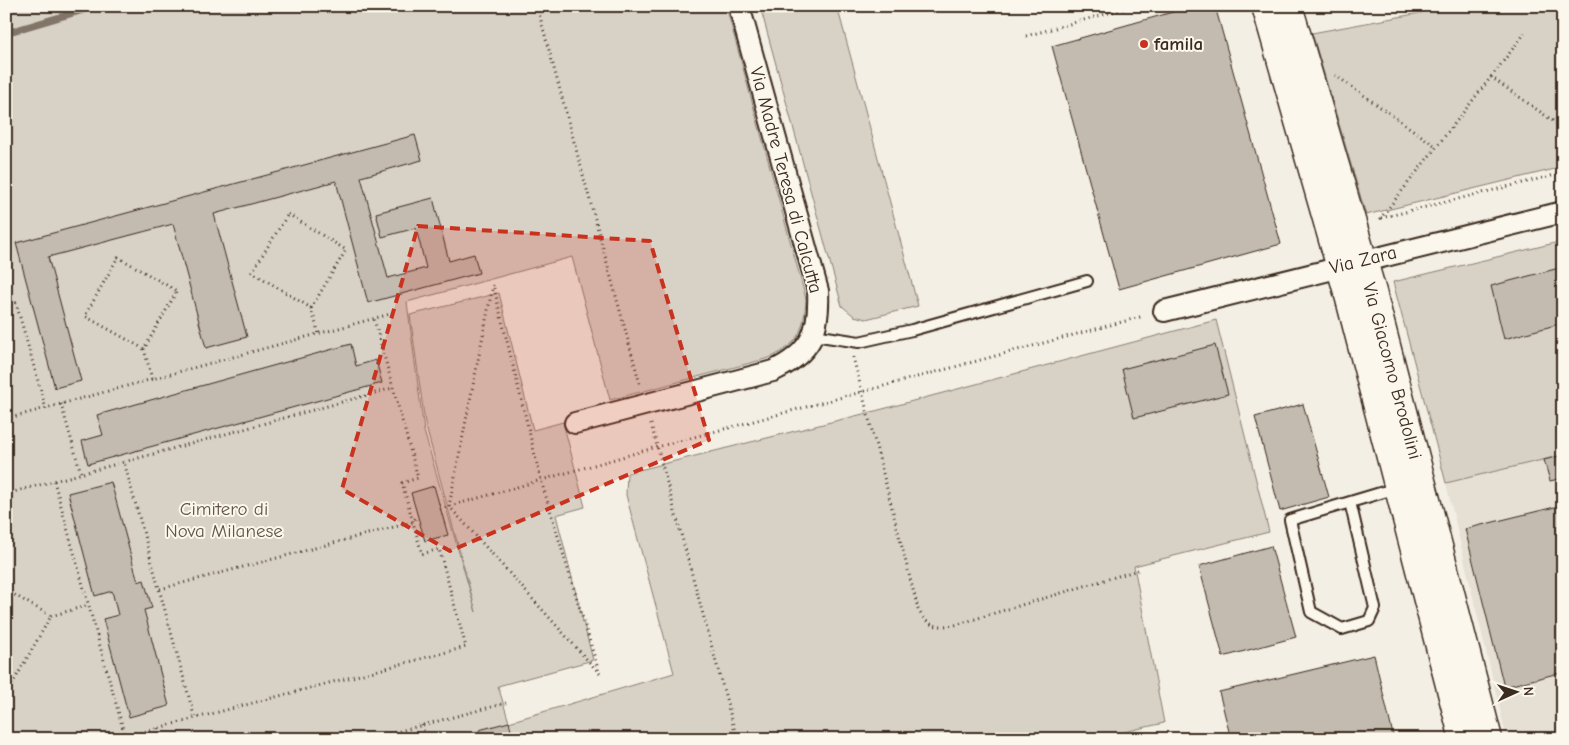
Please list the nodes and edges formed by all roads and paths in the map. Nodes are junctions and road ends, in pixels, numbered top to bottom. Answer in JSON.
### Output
{"nodes":[{"id":1,"x":537,"y":6,"type":"edge"},
{"id":2,"x":739,"y":6,"type":"edge"},
{"id":3,"x":1134,"y":6,"type":"edge"},
{"id":4,"x":1266,"y":6,"type":"edge"},
{"id":5,"x":1288,"y":6,"type":"edge"},
{"id":6,"x":1525,"y":33,"type":"dead end"},
{"id":7,"x":1026,"y":36,"type":"dead end"},
{"id":8,"x":1329,"y":71,"type":"dead end"},
{"id":9,"x":1491,"y":77,"type":"junction"},
{"id":10,"x":1563,"y":128,"type":"edge"},
{"id":11,"x":1437,"y":147,"type":"junction"},
{"id":12,"x":1563,"y":173,"type":"edge"},
{"id":13,"x":1563,"y":212,"type":"edge"},
{"id":14,"x":1380,"y":219,"type":"junction"},
{"id":15,"x":1372,"y":222,"type":"dead end"},
{"id":16,"x":1352,"y":264,"type":"junction"},
{"id":17,"x":1087,"y":281,"type":"dead end"},
{"id":18,"x":6,"y":306,"type":"edge"},
{"id":19,"x":311,"y":308,"type":"junction"},
{"id":20,"x":1164,"y":310,"type":"joint"},
{"id":21,"x":394,"y":313,"type":"dead end"},
{"id":22,"x":374,"y":319,"type":"junction"},
{"id":23,"x":319,"y":334,"type":"junction"},
{"id":24,"x":814,"y":335,"type":"junction"},
{"id":25,"x":849,"y":342,"type":"junction"},
{"id":26,"x":144,"y":350,"type":"junction"},
{"id":27,"x":152,"y":380,"type":"junction"},
{"id":28,"x":393,"y":388,"type":"junction"},
{"id":29,"x":862,"y":394,"type":"junction"},
{"id":30,"x":61,"y":404,"type":"junction"},
{"id":31,"x":646,"y":405,"type":"junction"},
{"id":32,"x":46,"y":408,"type":"junction"},
{"id":33,"x":6,"y":420,"type":"edge"},
{"id":34,"x":575,"y":423,"type":"dead end"},
{"id":35,"x":657,"y":447,"type":"junction"},
{"id":36,"x":124,"y":462,"type":"junction"},
{"id":37,"x":81,"y":474,"type":"junction"},
{"id":38,"x":541,"y":480,"type":"junction"},
{"id":39,"x":54,"y":481,"type":"junction"},
{"id":40,"x":1400,"y":487,"type":"junction"},
{"id":41,"x":6,"y":494,"type":"edge"},
{"id":42,"x":1350,"y":502,"type":"junction"},
{"id":43,"x":450,"y":506,"type":"junction"},
{"id":44,"x":440,"y":509,"type":"dead end"},
{"id":45,"x":417,"y":516,"type":"dead end"},
{"id":46,"x":413,"y":522,"type":"junction"},
{"id":47,"x":1138,"y":570,"type":"dead end"},
{"id":48,"x":160,"y":589,"type":"junction"},
{"id":49,"x":6,"y":590,"type":"edge"},
{"id":50,"x":89,"y":605,"type":"junction"},
{"id":51,"x":51,"y":616,"type":"junction"},
{"id":52,"x":6,"y":629,"type":"edge"},
{"id":53,"x":6,"y":634,"type":"edge"},
{"id":54,"x":6,"y":694,"type":"edge"},
{"id":55,"x":506,"y":703,"type":"dead end"},
{"id":56,"x":195,"y":719,"type":"junction"},
{"id":57,"x":422,"y":725,"type":"junction"},
{"id":58,"x":158,"y":728,"type":"junction"},
{"id":59,"x":125,"y":736,"type":"junction"},
{"id":60,"x":116,"y":739,"type":"edge"},
{"id":61,"x":162,"y":739,"type":"edge"},
{"id":62,"x":370,"y":739,"type":"edge"},
{"id":63,"x":426,"y":739,"type":"edge"},
{"id":64,"x":737,"y":739,"type":"edge"},
{"id":65,"x":1464,"y":739,"type":"edge"},
{"id":66,"x":1488,"y":739,"type":"edge"}],
"edges":[{"from":1,"to":31,"type":"path"},
{"from":2,"to":24,"type":"street","name":"Via Madre Teresa di Calcutta"},
{"from":3,"to":7,"type":"path"},
{"from":4,"to":16,"type":"main road","name":"Via Giacomo Brodolini"},
{"from":5,"to":16,"type":"main road","name":"Via Giacomo Brodolini"},
{"from":6,"to":9,"type":"path"},
{"from":8,"to":11,"type":"path"},
{"from":9,"to":10,"type":"path"},
{"from":9,"to":11,"type":"path"},
{"from":11,"to":14,"type":"path"},
{"from":12,"to":14,"type":"path"},
{"from":13,"to":16,"type":"street","name":"Via Zara"},
{"from":14,"to":15,"type":"path"},
{"from":16,"to":20,"type":"street","name":"Via Zara"},
{"from":16,"to":40,"type":"main road","name":"Via Giacomo Brodolini"},
{"from":16,"to":66,"type":"main road","name":"Via Giacomo Brodolini"},
{"from":17,"to":25,"type":"lane"},
{"from":18,"to":32,"type":"path"},
{"from":19,"to":19,"type":"path"},
{"from":19,"to":23,"type":"path"},
{"from":20,"to":29,"type":"path"},
{"from":21,"to":22,"type":"path"},
{"from":22,"to":23,"type":"path"},
{"from":22,"to":28,"type":"path"},
{"from":23,"to":27,"type":"path"},
{"from":24,"to":25,"type":"lane"},
{"from":24,"to":31,"type":"street","name":"Via Madre Teresa di Calcutta"},
{"from":25,"to":29,"type":"path"},
{"from":26,"to":26,"type":"path"},
{"from":26,"to":27,"type":"path"},
{"from":27,"to":30,"type":"path"},
{"from":28,"to":36,"type":"path"},
{"from":28,"to":46,"type":"path"},
{"from":29,"to":35,"type":"path"},
{"from":29,"to":47,"type":"path"},
{"from":30,"to":32,"type":"path"},
{"from":30,"to":37,"type":"path"},
{"from":31,"to":34,"type":"street","name":"Via Madre Teresa di Calcutta"},
{"from":31,"to":35,"type":"path"},
{"from":32,"to":33,"type":"path"},
{"from":35,"to":38,"type":"path"},
{"from":35,"to":64,"type":"path"},
{"from":36,"to":37,"type":"path"},
{"from":36,"to":48,"type":"path"},
{"from":37,"to":39,"type":"path"},
{"from":38,"to":43,"type":"path"},
{"from":38,"to":43,"type":"path"},
{"from":38,"to":43,"type":"path"},
{"from":39,"to":41,"type":"path"},
{"from":39,"to":50,"type":"path"},
{"from":40,"to":42,"type":"lane"},
{"from":40,"to":65,"type":"main road","name":"Via Giacomo Brodolini"},
{"from":42,"to":42,"type":"lane"},
{"from":43,"to":44,"type":"path"},
{"from":45,"to":46,"type":"path"},
{"from":46,"to":48,"type":"path"},
{"from":46,"to":56,"type":"path"},
{"from":48,"to":56,"type":"path"},
{"from":49,"to":51,"type":"path"},
{"from":50,"to":51,"type":"path"},
{"from":50,"to":59,"type":"path"},
{"from":51,"to":54,"type":"path"},
{"from":52,"to":53,"type":"path"},
{"from":55,"to":57,"type":"path"},
{"from":56,"to":58,"type":"path"},
{"from":57,"to":62,"type":"path"},
{"from":57,"to":63,"type":"path"},
{"from":58,"to":59,"type":"path"},
{"from":58,"to":61,"type":"path"},
{"from":59,"to":60,"type":"path"}]}
